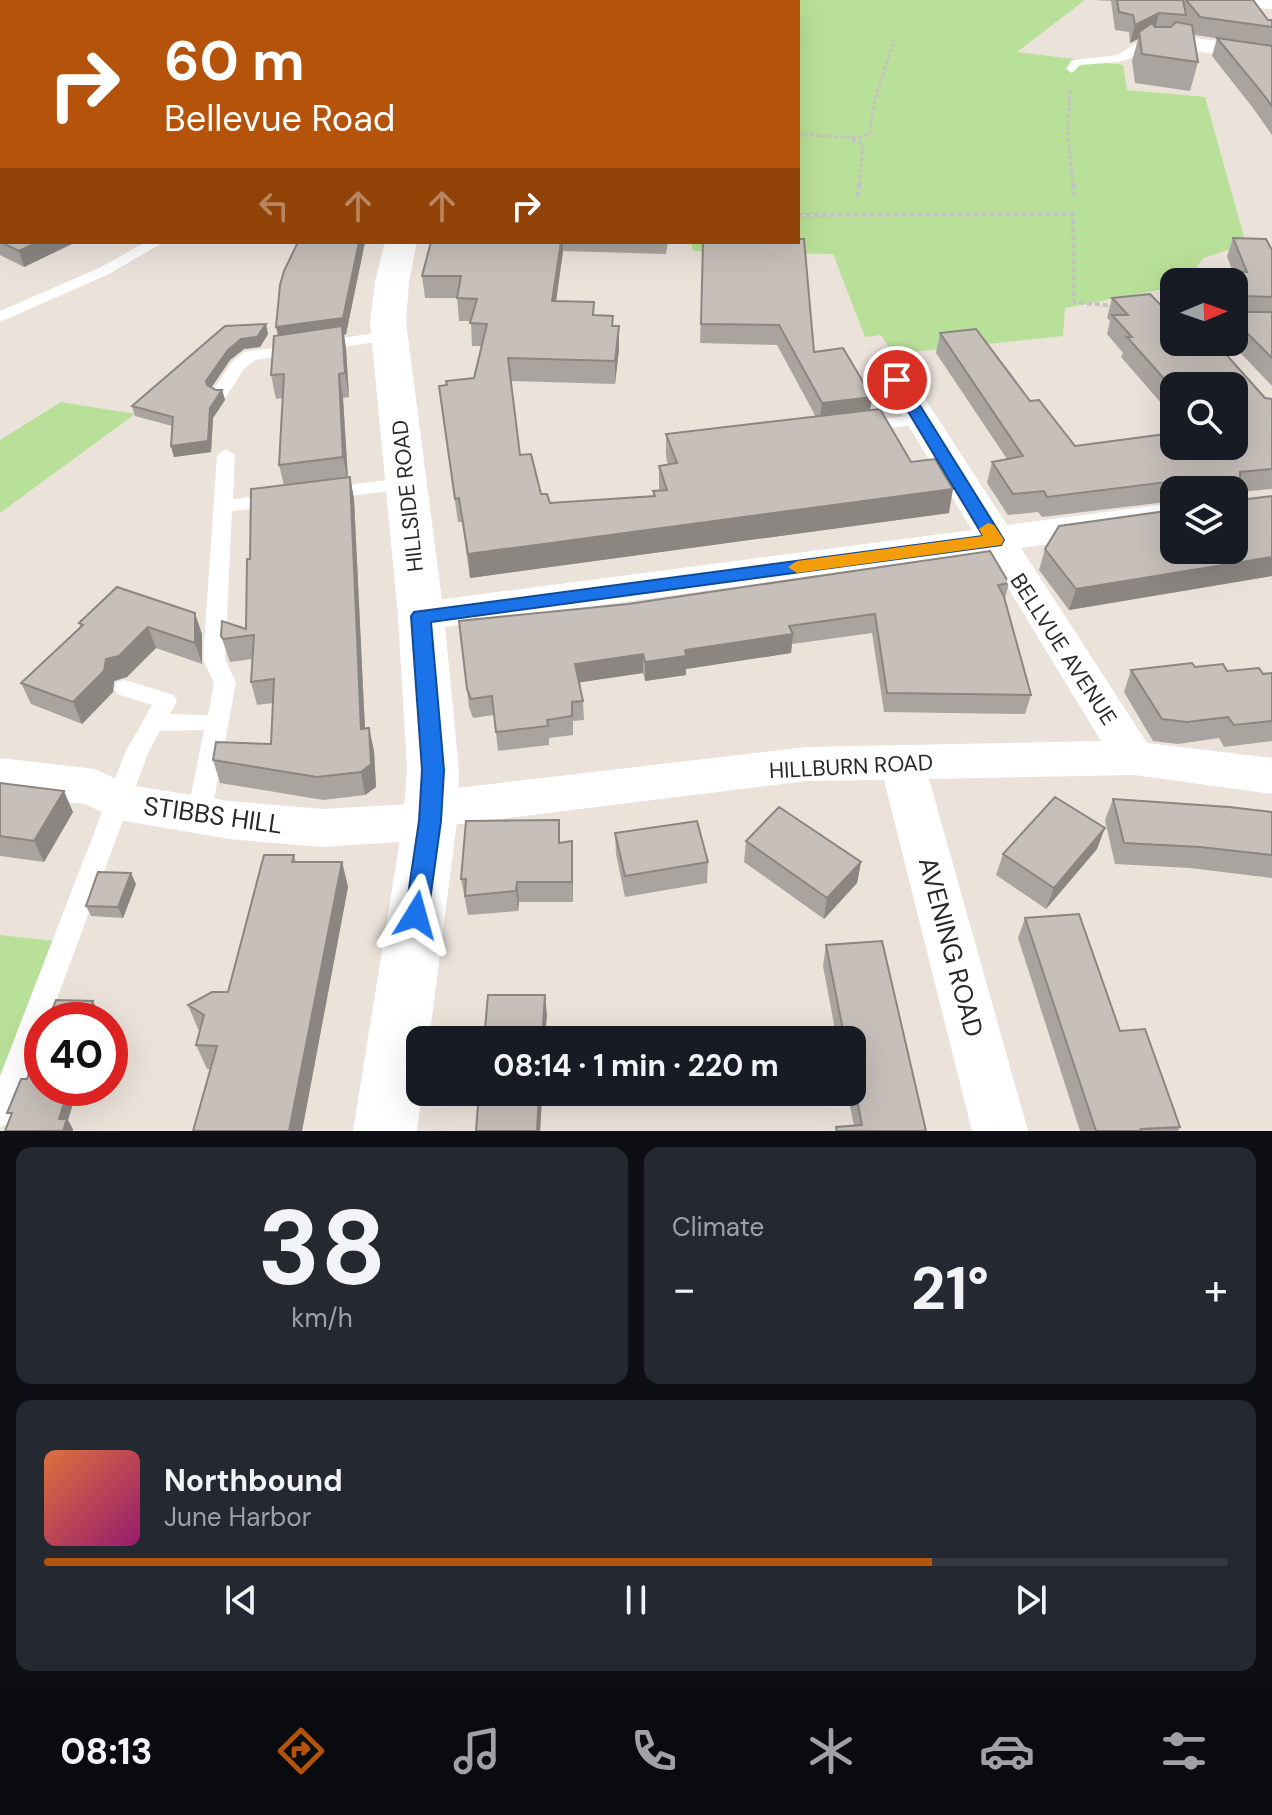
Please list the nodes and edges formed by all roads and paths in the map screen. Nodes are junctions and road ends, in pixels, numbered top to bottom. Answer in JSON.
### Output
{"nodes":[{"id":1,"x":1258,"y":2,"type":"edge"},
{"id":2,"x":1272,"y":30,"type":"edge"},
{"id":3,"x":894,"y":40,"type":"dead end"},
{"id":4,"x":1156,"y":45,"type":"joint"},
{"id":5,"x":1272,"y":55,"type":"edge"},
{"id":6,"x":1072,"y":69,"type":"joint"},
{"id":7,"x":800,"y":134,"type":"edge"},
{"id":8,"x":843,"y":137,"type":"junction"},
{"id":9,"x":1074,"y":195,"type":"dead end"},
{"id":10,"x":858,"y":197,"type":"dead end"},
{"id":11,"x":800,"y":215,"type":"edge"},
{"id":12,"x":153,"y":244,"type":"edge"},
{"id":13,"x":401,"y":244,"type":"edge"},
{"id":14,"x":1117,"y":306,"type":"edge"},
{"id":15,"x":0,"y":317,"type":"edge"},
{"id":16,"x":390,"y":336,"type":"junction"},
{"id":17,"x":885,"y":361,"type":"dead end"},
{"id":18,"x":220,"y":393,"type":"edge"},
{"id":19,"x":920,"y":419,"type":"junction"},
{"id":20,"x":837,"y":430,"type":"edge"},
{"id":21,"x":226,"y":455,"type":"dead end"},
{"id":22,"x":406,"y":484,"type":"junction"},
{"id":23,"x":223,"y":506,"type":"junction"},
{"id":24,"x":1160,"y":517,"type":"edge"},
{"id":25,"x":995,"y":540,"type":"junction"},
{"id":26,"x":421,"y":616,"type":"junction"},
{"id":27,"x":125,"y":688,"type":"dead end"},
{"id":28,"x":204,"y":722,"type":"dead end"},
{"id":29,"x":153,"y":723,"type":"junction"},
{"id":30,"x":1134,"y":758,"type":"junction"},
{"id":31,"x":902,"y":763,"type":"junction"},
{"id":32,"x":0,"y":776,"type":"edge"},
{"id":33,"x":1272,"y":776,"type":"edge"},
{"id":34,"x":119,"y":802,"type":"junction"},
{"id":35,"x":199,"y":815,"type":"junction"},
{"id":36,"x":431,"y":815,"type":"junction"},
{"id":37,"x":0,"y":1113,"type":"edge"},
{"id":38,"x":385,"y":1131,"type":"edge"},
{"id":39,"x":1000,"y":1131,"type":"edge"}],
"edges":[{"from":1,"to":2,"type":"main road"},
{"from":3,"to":8,"type":"path"},
{"from":4,"to":5,"type":"street"},
{"from":4,"to":6,"type":"lane"},
{"from":6,"to":9,"type":"path"},
{"from":7,"to":8,"type":"path"},
{"from":8,"to":10,"type":"path"},
{"from":11,"to":14,"type":"path"},
{"from":12,"to":15,"type":"lane"},
{"from":13,"to":16,"type":"street","name":"HILLSIDE ROAD"},
{"from":16,"to":18,"type":"lane"},
{"from":16,"to":22,"type":"street","name":"HILLSIDE ROAD"},
{"from":17,"to":19,"type":"street","name":"BELLVUE AVENUE"},
{"from":19,"to":20,"type":"lane"},
{"from":19,"to":25,"type":"street","name":"BELLVUE AVENUE"},
{"from":21,"to":23,"type":"lane"},
{"from":22,"to":23,"type":"lane"},
{"from":22,"to":26,"type":"street","name":"HILLSIDE ROAD"},
{"from":23,"to":35,"type":"lane"},
{"from":24,"to":25,"type":"street"},
{"from":25,"to":26,"type":"street"},
{"from":25,"to":30,"type":"street","name":"BELLVUE AVENUE"},
{"from":26,"to":36,"type":"street","name":"HILLSIDE ROAD"},
{"from":27,"to":29,"type":"lane"},
{"from":28,"to":29,"type":"lane"},
{"from":29,"to":34,"type":"lane"},
{"from":30,"to":31,"type":"street","name":"HILLBURN ROAD"},
{"from":30,"to":33,"type":"street","name":"HILLBURN ROAD"},
{"from":31,"to":36,"type":"street","name":"HILLBURN ROAD"},
{"from":31,"to":39,"type":"street","name":"AVENING ROAD"},
{"from":32,"to":34,"type":"street","name":"STIBBS HILL"},
{"from":34,"to":35,"type":"street","name":"STIBBS HILL"},
{"from":34,"to":37,"type":"lane"},
{"from":35,"to":36,"type":"street","name":"STIBBS HILL"},
{"from":36,"to":38,"type":"street","name":"HILLSIDE ROAD"}]}
